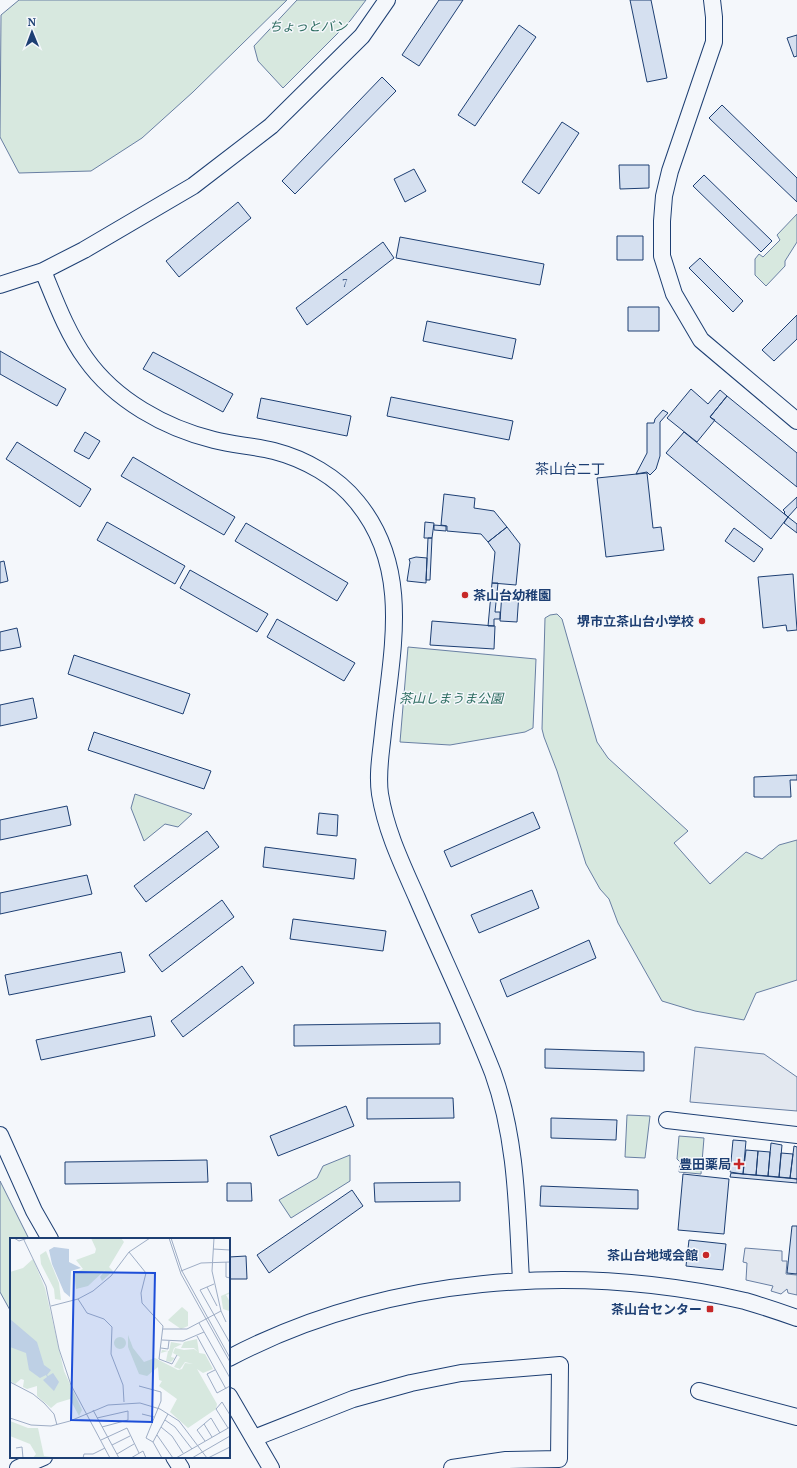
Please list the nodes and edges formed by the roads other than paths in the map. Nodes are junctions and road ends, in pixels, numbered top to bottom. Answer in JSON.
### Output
{"nodes":[{"id":1,"x":388,"y":0,"type":"edge"},
{"id":2,"x":712,"y":0,"type":"edge"},
{"id":3,"x":43,"y":271,"type":"junction"},
{"id":4,"x":0,"y":285,"type":"edge"},
{"id":5,"x":797,"y":421,"type":"edge"},
{"id":6,"x":667,"y":1120,"type":"dead end"},
{"id":7,"x":0,"y":1135,"type":"edge"},
{"id":8,"x":797,"y":1135,"type":"edge"},
{"id":9,"x":49,"y":1238,"type":"edge"},
{"id":10,"x":520,"y":1280,"type":"junction"},
{"id":11,"x":797,"y":1318,"type":"edge"},
{"id":12,"x":230,"y":1358,"type":"edge"},
{"id":13,"x":699,"y":1391,"type":"dead end"},
{"id":14,"x":230,"y":1398,"type":"edge"},
{"id":15,"x":797,"y":1417,"type":"edge"},
{"id":16,"x":254,"y":1438,"type":"junction"},
{"id":17,"x":42,"y":1458,"type":"edge"},
{"id":18,"x":175,"y":1458,"type":"edge"},
{"id":19,"x":18,"y":1468,"type":"edge"},
{"id":20,"x":180,"y":1468,"type":"edge"},
{"id":21,"x":271,"y":1468,"type":"edge"},
{"id":22,"x":452,"y":1468,"type":"edge"}],
"edges":[{"from":1,"to":3,"type":"street"},
{"from":2,"to":5,"type":"street"},
{"from":3,"to":4,"type":"street"},
{"from":3,"to":10,"type":"street"},
{"from":6,"to":8,"type":"street"},
{"from":7,"to":9,"type":"street"},
{"from":10,"to":11,"type":"street"},
{"from":10,"to":12,"type":"street"},
{"from":13,"to":15,"type":"street"},
{"from":14,"to":16,"type":"street"},
{"from":16,"to":21,"type":"street"},
{"from":16,"to":22,"type":"street"},
{"from":17,"to":19,"type":"street"},
{"from":18,"to":20,"type":"street"}]}
